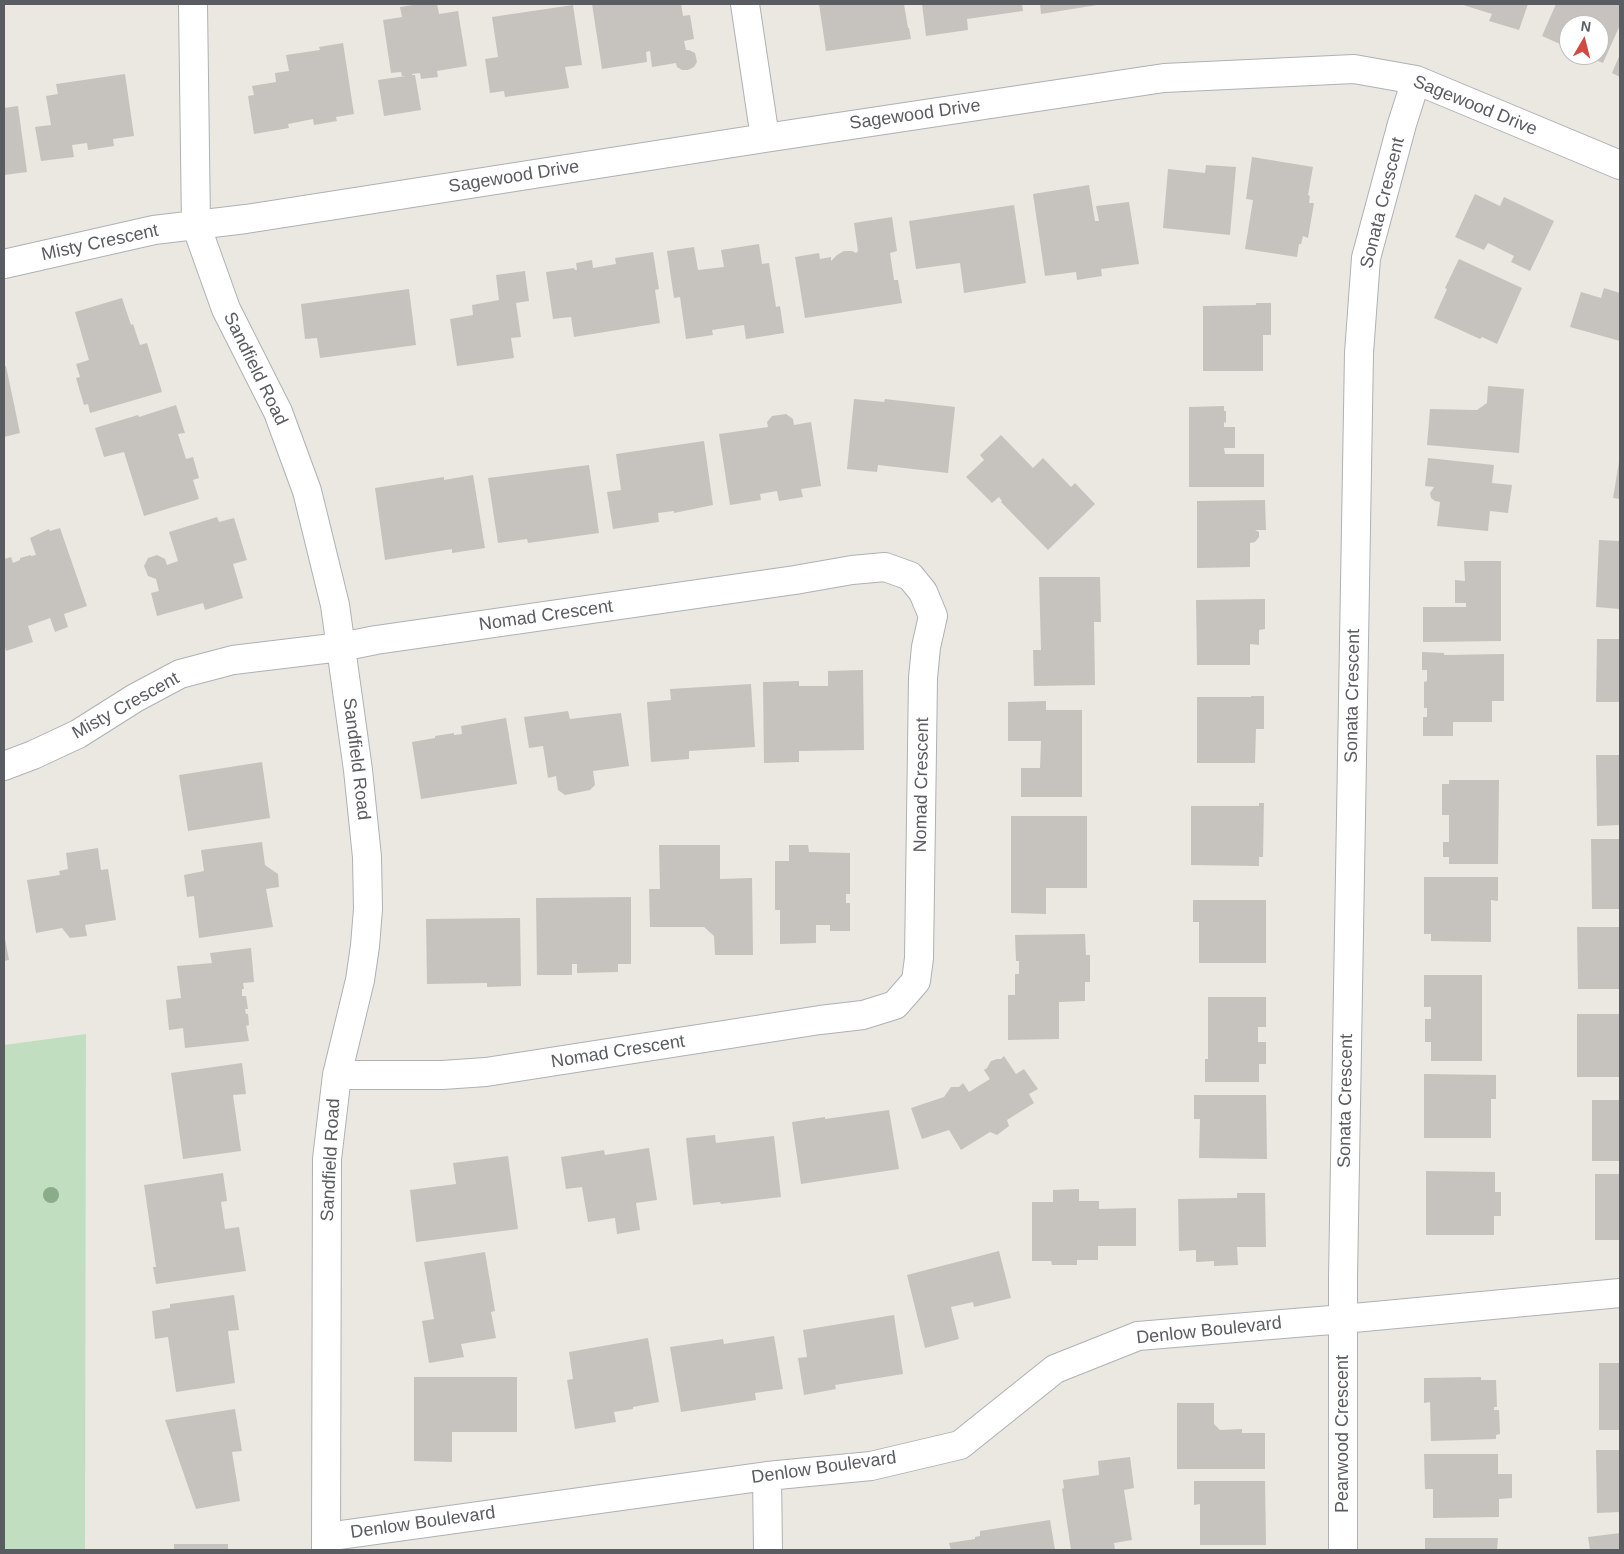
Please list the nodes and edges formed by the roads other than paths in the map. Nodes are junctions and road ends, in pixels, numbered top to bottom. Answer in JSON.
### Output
{"nodes":[{"id":1,"x":193,"y":4,"type":"edge"},
{"id":2,"x":745,"y":4,"type":"edge"},
{"id":3,"x":1416,"y":80,"type":"junction"},
{"id":4,"x":765,"y":138,"type":"junction"},
{"id":5,"x":1620,"y":165,"type":"edge"},
{"id":6,"x":196,"y":225,"type":"junction"},
{"id":7,"x":4,"y":264,"type":"edge"},
{"id":8,"x":341,"y":647,"type":"junction"},
{"id":9,"x":4,"y":766,"type":"edge"},
{"id":10,"x":337,"y":1075,"type":"junction"},
{"id":11,"x":1620,"y":1293,"type":"edge"},
{"id":12,"x":1342,"y":1319,"type":"junction"},
{"id":13,"x":767,"y":1476,"type":"junction"},
{"id":14,"x":326,"y":1544,"type":"edge"},
{"id":15,"x":768,"y":1550,"type":"edge"},
{"id":16,"x":1343,"y":1550,"type":"edge"}],
"edges":[{"from":1,"to":6,"type":"street","name":"Sandfield Road"},
{"from":2,"to":4,"type":"street"},
{"from":3,"to":4,"type":"street","name":"Sagewood Drive"},
{"from":3,"to":5,"type":"street","name":"Sagewood Drive"},
{"from":3,"to":12,"type":"street","name":"Sonata Crescent"},
{"from":4,"to":6,"type":"street","name":"Sagewood Drive"},
{"from":6,"to":7,"type":"street","name":"Misty Crescent"},
{"from":6,"to":8,"type":"street","name":"Sandfield Road"},
{"from":8,"to":9,"type":"street","name":"Misty Crescent"},
{"from":8,"to":10,"type":"street","name":"Sandfield Road"},
{"from":8,"to":10,"type":"street","name":"Nomad Crescent"},
{"from":10,"to":14,"type":"street","name":"Sandfield Road"},
{"from":11,"to":12,"type":"street","name":"Denlow Boulevard"},
{"from":12,"to":13,"type":"street","name":"Denlow Boulevard"},
{"from":12,"to":16,"type":"street","name":"Pearwood Crescent"},
{"from":13,"to":14,"type":"street","name":"Denlow Boulevard"},
{"from":13,"to":15,"type":"street"}]}
